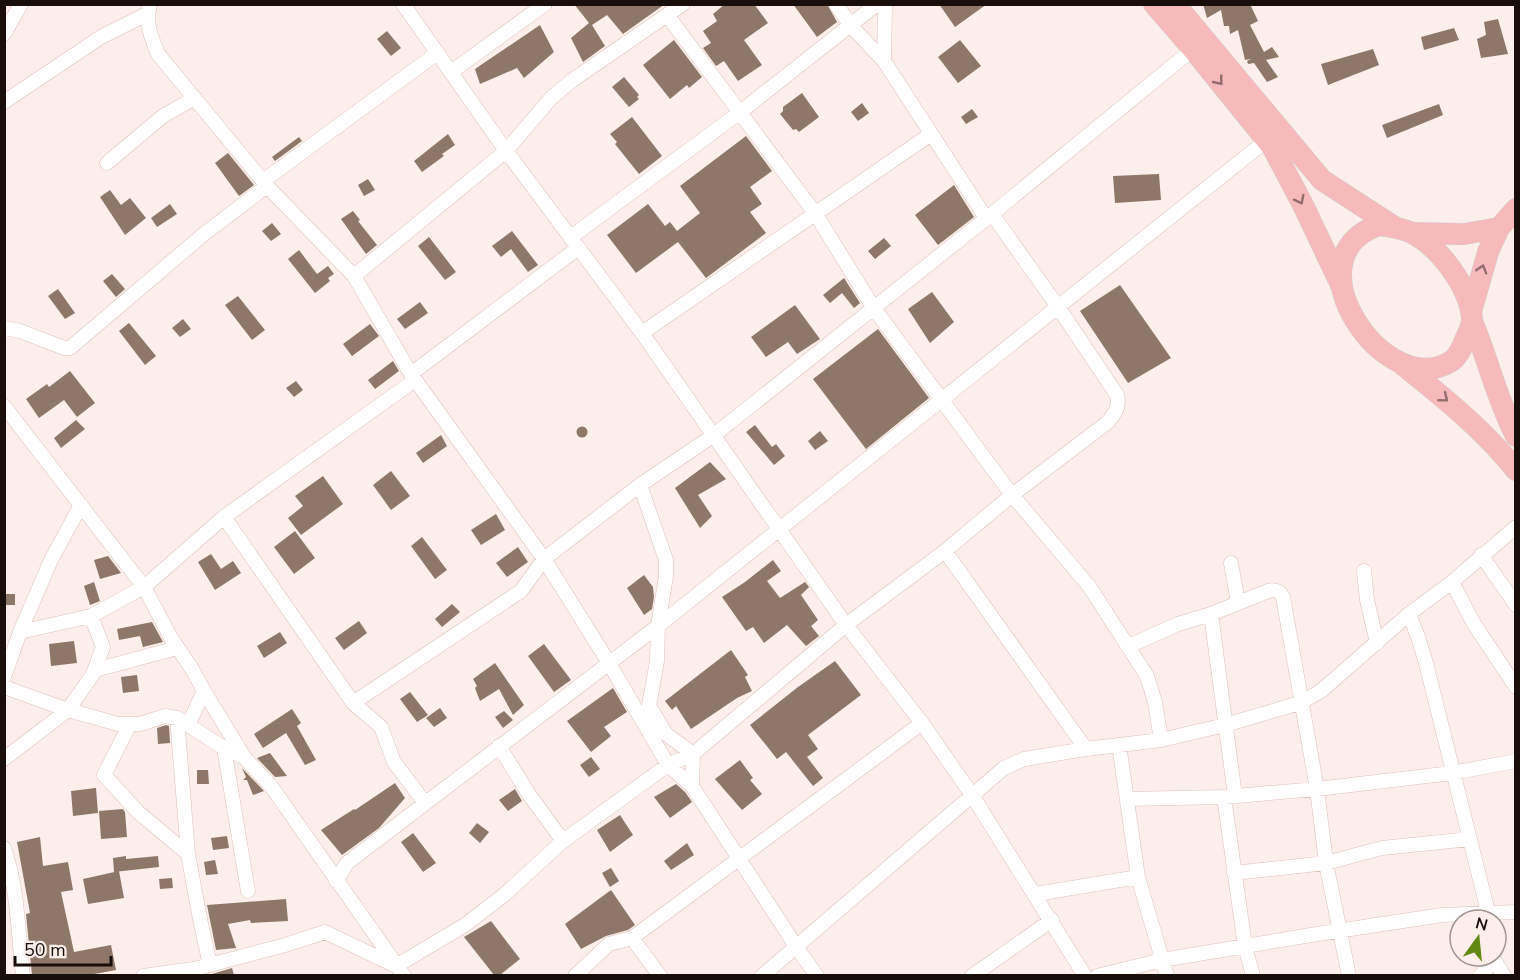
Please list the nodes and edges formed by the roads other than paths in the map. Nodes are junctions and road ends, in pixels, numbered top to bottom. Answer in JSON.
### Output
{"nodes":[{"id":1,"x":21,"y":4,"type":"edge"},
{"id":2,"x":403,"y":4,"type":"edge"},
{"id":3,"x":544,"y":4,"type":"edge"},
{"id":4,"x":683,"y":4,"type":"edge"},
{"id":5,"x":836,"y":4,"type":"edge"},
{"id":6,"x":877,"y":4,"type":"edge"},
{"id":7,"x":885,"y":4,"type":"edge"},
{"id":8,"x":1154,"y":4,"type":"edge"},
{"id":9,"x":1175,"y":4,"type":"edge"},
{"id":10,"x":148,"y":9,"type":"edge"},
{"id":11,"x":666,"y":15,"type":"junction"},
{"id":12,"x":851,"y":26,"type":"junction"},
{"id":13,"x":4,"y":34,"type":"edge"},
{"id":14,"x":1193,"y":49,"type":"junction"},
{"id":15,"x":436,"y":54,"type":"junction"},
{"id":16,"x":884,"y":61,"type":"junction"},
{"id":17,"x":451,"y":72,"type":"junction"},
{"id":18,"x":195,"y":98,"type":"junction"},
{"id":19,"x":4,"y":102,"type":"edge"},
{"id":20,"x":739,"y":113,"type":"junction"},
{"id":21,"x":931,"y":134,"type":"junction"},
{"id":22,"x":1267,"y":140,"type":"junction"},
{"id":23,"x":506,"y":151,"type":"junction"},
{"id":24,"x":107,"y":163,"type":"dead end"},
{"id":25,"x":265,"y":184,"type":"junction"},
{"id":26,"x":1515,"y":208,"type":"edge"},
{"id":27,"x":814,"y":213,"type":"junction"},
{"id":28,"x":989,"y":216,"type":"junction"},
{"id":29,"x":1498,"y":228,"type":"junction"},
{"id":30,"x":1402,"y":230,"type":"junction"},
{"id":31,"x":575,"y":242,"type":"junction"},
{"id":32,"x":354,"y":276,"type":"junction"},
{"id":33,"x":1341,"y":285,"type":"junction"},
{"id":34,"x":1058,"y":307,"type":"junction"},
{"id":35,"x":873,"y":308,"type":"junction"},
{"id":36,"x":1472,"y":317,"type":"junction"},
{"id":37,"x":4,"y":328,"type":"edge"},
{"id":38,"x":642,"y":333,"type":"junction"},
{"id":39,"x":1398,"y":361,"type":"junction"},
{"id":40,"x":413,"y":377,"type":"junction"},
{"id":41,"x":942,"y":399,"type":"junction"},
{"id":42,"x":4,"y":406,"type":"edge"},
{"id":43,"x":714,"y":435,"type":"junction"},
{"id":44,"x":1515,"y":436,"type":"edge"},
{"id":45,"x":1515,"y":470,"type":"edge"},
{"id":46,"x":640,"y":485,"type":"junction"},
{"id":47,"x":1012,"y":495,"type":"junction"},
{"id":48,"x":81,"y":505,"type":"junction"},
{"id":49,"x":224,"y":517,"type":"junction"},
{"id":50,"x":1515,"y":526,"type":"edge"},
{"id":51,"x":779,"y":528,"type":"junction"},
{"id":52,"x":945,"y":551,"type":"junction"},
{"id":53,"x":1481,"y":555,"type":"junction"},
{"id":54,"x":544,"y":559,"type":"junction"},
{"id":55,"x":1231,"y":563,"type":"dead end"},
{"id":56,"x":1364,"y":571,"type":"dead end"},
{"id":57,"x":1452,"y":582,"type":"junction"},
{"id":58,"x":144,"y":587,"type":"junction"},
{"id":59,"x":1238,"y":603,"type":"junction"},
{"id":60,"x":1515,"y":605,"type":"edge"},
{"id":61,"x":1211,"y":614,"type":"junction"},
{"id":62,"x":1409,"y":614,"type":"junction"},
{"id":63,"x":91,"y":616,"type":"junction"},
{"id":64,"x":846,"y":625,"type":"junction"},
{"id":65,"x":658,"y":626,"type":"junction"},
{"id":66,"x":20,"y":632,"type":"junction"},
{"id":67,"x":1377,"y":643,"type":"junction"},
{"id":68,"x":1129,"y":646,"type":"junction"},
{"id":69,"x":177,"y":648,"type":"junction"},
{"id":70,"x":609,"y":663,"type":"junction"},
{"id":71,"x":95,"y":670,"type":"junction"},
{"id":72,"x":4,"y":677,"type":"edge"},
{"id":73,"x":4,"y":687,"type":"edge"},
{"id":74,"x":1515,"y":687,"type":"edge"},
{"id":75,"x":204,"y":691,"type":"junction"},
{"id":76,"x":353,"y":703,"type":"junction"},
{"id":77,"x":1300,"y":703,"type":"junction"},
{"id":78,"x":68,"y":710,"type":"junction"},
{"id":79,"x":183,"y":722,"type":"junction"},
{"id":80,"x":922,"y":723,"type":"junction"},
{"id":81,"x":130,"y":724,"type":"junction"},
{"id":82,"x":1225,"y":725,"type":"junction"},
{"id":83,"x":1161,"y":740,"type":"junction"},
{"id":84,"x":1119,"y":745,"type":"junction"},
{"id":85,"x":499,"y":746,"type":"junction"},
{"id":86,"x":224,"y":748,"type":"junction"},
{"id":87,"x":1086,"y":749,"type":"junction"},
{"id":88,"x":693,"y":754,"type":"junction"},
{"id":89,"x":244,"y":757,"type":"junction"},
{"id":90,"x":4,"y":759,"type":"edge"},
{"id":91,"x":1515,"y":761,"type":"edge"},
{"id":92,"x":668,"y":765,"type":"junction"},
{"id":93,"x":1452,"y":773,"type":"junction"},
{"id":94,"x":692,"y":786,"type":"junction"},
{"id":95,"x":1317,"y":789,"type":"junction"},
{"id":96,"x":972,"y":795,"type":"junction"},
{"id":97,"x":1229,"y":796,"type":"junction"},
{"id":98,"x":1126,"y":799,"type":"junction"},
{"id":99,"x":425,"y":803,"type":"junction"},
{"id":100,"x":1470,"y":839,"type":"junction"},
{"id":101,"x":563,"y":841,"type":"junction"},
{"id":102,"x":4,"y":848,"type":"edge"},
{"id":103,"x":188,"y":854,"type":"junction"},
{"id":104,"x":740,"y":859,"type":"junction"},
{"id":105,"x":346,"y":863,"type":"junction"},
{"id":106,"x":1326,"y":863,"type":"junction"},
{"id":107,"x":326,"y":866,"type":"junction"},
{"id":108,"x":1234,"y":873,"type":"junction"},
{"id":109,"x":1138,"y":877,"type":"junction"},
{"id":110,"x":336,"y":881,"type":"junction"},
{"id":111,"x":248,"y":891,"type":"dead end"},
{"id":112,"x":1036,"y":894,"type":"junction"},
{"id":113,"x":1487,"y":908,"type":"edge"},
{"id":114,"x":1448,"y":915,"type":"edge"},
{"id":115,"x":1052,"y":920,"type":"junction"},
{"id":116,"x":1341,"y":931,"type":"junction"},
{"id":117,"x":632,"y":938,"type":"junction"},
{"id":118,"x":1245,"y":946,"type":"junction"},
{"id":119,"x":796,"y":948,"type":"junction"},
{"id":120,"x":1162,"y":960,"type":"junction"},
{"id":121,"x":210,"y":965,"type":"junction"},
{"id":122,"x":400,"y":970,"type":"edge"},
{"id":123,"x":194,"y":972,"type":"edge"},
{"id":124,"x":23,"y":975,"type":"edge"},
{"id":125,"x":143,"y":975,"type":"edge"},
{"id":126,"x":575,"y":975,"type":"edge"},
{"id":127,"x":660,"y":975,"type":"edge"},
{"id":128,"x":762,"y":975,"type":"edge"},
{"id":129,"x":817,"y":975,"type":"edge"},
{"id":130,"x":972,"y":975,"type":"edge"},
{"id":131,"x":1085,"y":975,"type":"edge"},
{"id":132,"x":1097,"y":975,"type":"edge"},
{"id":133,"x":1167,"y":975,"type":"edge"},
{"id":134,"x":1253,"y":975,"type":"edge"},
{"id":135,"x":1349,"y":975,"type":"edge"}],
"edges":[{"from":1,"to":13,"type":"street"},
{"from":2,"to":15,"type":"street"},
{"from":3,"to":17,"type":"street"},
{"from":4,"to":11,"type":"street"},
{"from":5,"to":12,"type":"street"},
{"from":6,"to":12,"type":"street"},
{"from":7,"to":16,"type":"street"},
{"from":8,"to":14,"type":"highway"},
{"from":9,"to":30,"type":"highway"},
{"from":10,"to":18,"type":"street"},
{"from":10,"to":19,"type":"street"},
{"from":11,"to":20,"type":"street"},
{"from":11,"to":23,"type":"street"},
{"from":12,"to":16,"type":"street"},
{"from":12,"to":20,"type":"street"},
{"from":14,"to":22,"type":"highway","one_way":true},
{"from":14,"to":28,"type":"street"},
{"from":15,"to":17,"type":"street"},
{"from":15,"to":25,"type":"street"},
{"from":16,"to":21,"type":"street"},
{"from":17,"to":23,"type":"street"},
{"from":18,"to":24,"type":"street"},
{"from":18,"to":25,"type":"street"},
{"from":20,"to":27,"type":"street"},
{"from":20,"to":31,"type":"street"},
{"from":21,"to":27,"type":"street"},
{"from":21,"to":28,"type":"street"},
{"from":22,"to":33,"type":"highway","one_way":true},
{"from":22,"to":34,"type":"street"},
{"from":23,"to":31,"type":"street"},
{"from":23,"to":32,"type":"street"},
{"from":25,"to":32,"type":"street"},
{"from":25,"to":37,"type":"street"},
{"from":26,"to":29,"type":"highway"},
{"from":27,"to":35,"type":"street"},
{"from":27,"to":38,"type":"street"},
{"from":28,"to":34,"type":"street"},
{"from":28,"to":35,"type":"street"},
{"from":29,"to":30,"type":"highway"},
{"from":36,"to":29,"type":"highway","one_way":true},
{"from":30,"to":33,"type":"highway"},
{"from":30,"to":36,"type":"highway"},
{"from":31,"to":38,"type":"street"},
{"from":31,"to":40,"type":"street"},
{"from":32,"to":40,"type":"street"},
{"from":33,"to":39,"type":"highway"},
{"from":34,"to":41,"type":"street"},
{"from":34,"to":47,"type":"street"},
{"from":35,"to":41,"type":"street"},
{"from":35,"to":43,"type":"street"},
{"from":36,"to":39,"type":"highway"},
{"from":36,"to":44,"type":"highway"},
{"from":38,"to":43,"type":"street"},
{"from":39,"to":45,"type":"highway","one_way":true},
{"from":40,"to":49,"type":"street"},
{"from":40,"to":54,"type":"street"},
{"from":41,"to":47,"type":"street"},
{"from":41,"to":51,"type":"street"},
{"from":42,"to":48,"type":"street"},
{"from":43,"to":46,"type":"street"},
{"from":43,"to":51,"type":"street"},
{"from":46,"to":54,"type":"street"},
{"from":46,"to":65,"type":"street"},
{"from":47,"to":52,"type":"street"},
{"from":47,"to":68,"type":"street"},
{"from":48,"to":58,"type":"street"},
{"from":48,"to":66,"type":"street"},
{"from":49,"to":58,"type":"street"},
{"from":49,"to":76,"type":"street"},
{"from":50,"to":53,"type":"street"},
{"from":51,"to":64,"type":"street"},
{"from":51,"to":65,"type":"street"},
{"from":52,"to":64,"type":"street"},
{"from":52,"to":87,"type":"street"},
{"from":53,"to":57,"type":"street"},
{"from":53,"to":60,"type":"street"},
{"from":54,"to":70,"type":"street"},
{"from":54,"to":76,"type":"street"},
{"from":55,"to":59,"type":"street"},
{"from":56,"to":67,"type":"street"},
{"from":57,"to":62,"type":"street"},
{"from":57,"to":74,"type":"street"},
{"from":58,"to":63,"type":"street"},
{"from":58,"to":69,"type":"street"},
{"from":59,"to":61,"type":"street"},
{"from":59,"to":77,"type":"street"},
{"from":61,"to":68,"type":"street"},
{"from":61,"to":82,"type":"street"},
{"from":62,"to":67,"type":"street"},
{"from":62,"to":93,"type":"street"},
{"from":63,"to":66,"type":"street"},
{"from":63,"to":71,"type":"street"},
{"from":64,"to":80,"type":"street"},
{"from":64,"to":88,"type":"street"},
{"from":65,"to":70,"type":"street"},
{"from":65,"to":88,"type":"street"},
{"from":66,"to":72,"type":"street"},
{"from":67,"to":77,"type":"street"},
{"from":68,"to":83,"type":"street"},
{"from":69,"to":71,"type":"street"},
{"from":69,"to":75,"type":"street"},
{"from":70,"to":85,"type":"street"},
{"from":70,"to":92,"type":"street"},
{"from":71,"to":78,"type":"street"},
{"from":73,"to":78,"type":"street"},
{"from":75,"to":79,"type":"street"},
{"from":75,"to":89,"type":"street"},
{"from":76,"to":99,"type":"street"},
{"from":77,"to":82,"type":"street"},
{"from":77,"to":95,"type":"street"},
{"from":78,"to":81,"type":"street"},
{"from":78,"to":90,"type":"street"},
{"from":79,"to":81,"type":"street"},
{"from":79,"to":86,"type":"street"},
{"from":79,"to":103,"type":"street"},
{"from":80,"to":96,"type":"street"},
{"from":80,"to":104,"type":"street"},
{"from":81,"to":103,"type":"street"},
{"from":82,"to":83,"type":"street"},
{"from":82,"to":97,"type":"street"},
{"from":83,"to":84,"type":"street"},
{"from":84,"to":87,"type":"street"},
{"from":84,"to":98,"type":"street"},
{"from":85,"to":99,"type":"street"},
{"from":85,"to":101,"type":"street"},
{"from":86,"to":89,"type":"street"},
{"from":86,"to":111,"type":"street"},
{"from":87,"to":96,"type":"street"},
{"from":88,"to":92,"type":"street"},
{"from":88,"to":94,"type":"street"},
{"from":89,"to":107,"type":"street"},
{"from":91,"to":93,"type":"street"},
{"from":92,"to":94,"type":"street"},
{"from":92,"to":101,"type":"street"},
{"from":93,"to":95,"type":"street"},
{"from":93,"to":100,"type":"street"},
{"from":94,"to":104,"type":"street"},
{"from":95,"to":97,"type":"street"},
{"from":95,"to":106,"type":"street"},
{"from":96,"to":112,"type":"street"},
{"from":96,"to":119,"type":"street"},
{"from":97,"to":98,"type":"street"},
{"from":97,"to":108,"type":"street"},
{"from":98,"to":109,"type":"street"},
{"from":99,"to":105,"type":"street"},
{"from":100,"to":106,"type":"street"},
{"from":100,"to":113,"type":"street"},
{"from":101,"to":122,"type":"street"},
{"from":102,"to":124,"type":"street"},
{"from":103,"to":121,"type":"street"},
{"from":104,"to":117,"type":"street"},
{"from":104,"to":119,"type":"street"},
{"from":105,"to":107,"type":"street"},
{"from":105,"to":110,"type":"street"},
{"from":106,"to":108,"type":"street"},
{"from":106,"to":116,"type":"street"},
{"from":107,"to":110,"type":"street"},
{"from":108,"to":118,"type":"street"},
{"from":109,"to":112,"type":"street"},
{"from":109,"to":120,"type":"street"},
{"from":110,"to":122,"type":"street"},
{"from":112,"to":115,"type":"street"},
{"from":114,"to":116,"type":"street"},
{"from":115,"to":130,"type":"street"},
{"from":115,"to":131,"type":"street"},
{"from":116,"to":118,"type":"street"},
{"from":116,"to":135,"type":"street"},
{"from":117,"to":126,"type":"street"},
{"from":117,"to":127,"type":"street"},
{"from":118,"to":120,"type":"street"},
{"from":118,"to":134,"type":"street"},
{"from":119,"to":128,"type":"street"},
{"from":119,"to":129,"type":"street"},
{"from":120,"to":132,"type":"street"},
{"from":120,"to":133,"type":"street"},
{"from":121,"to":122,"type":"street"},
{"from":121,"to":123,"type":"street"},
{"from":123,"to":125,"type":"street"}]}
